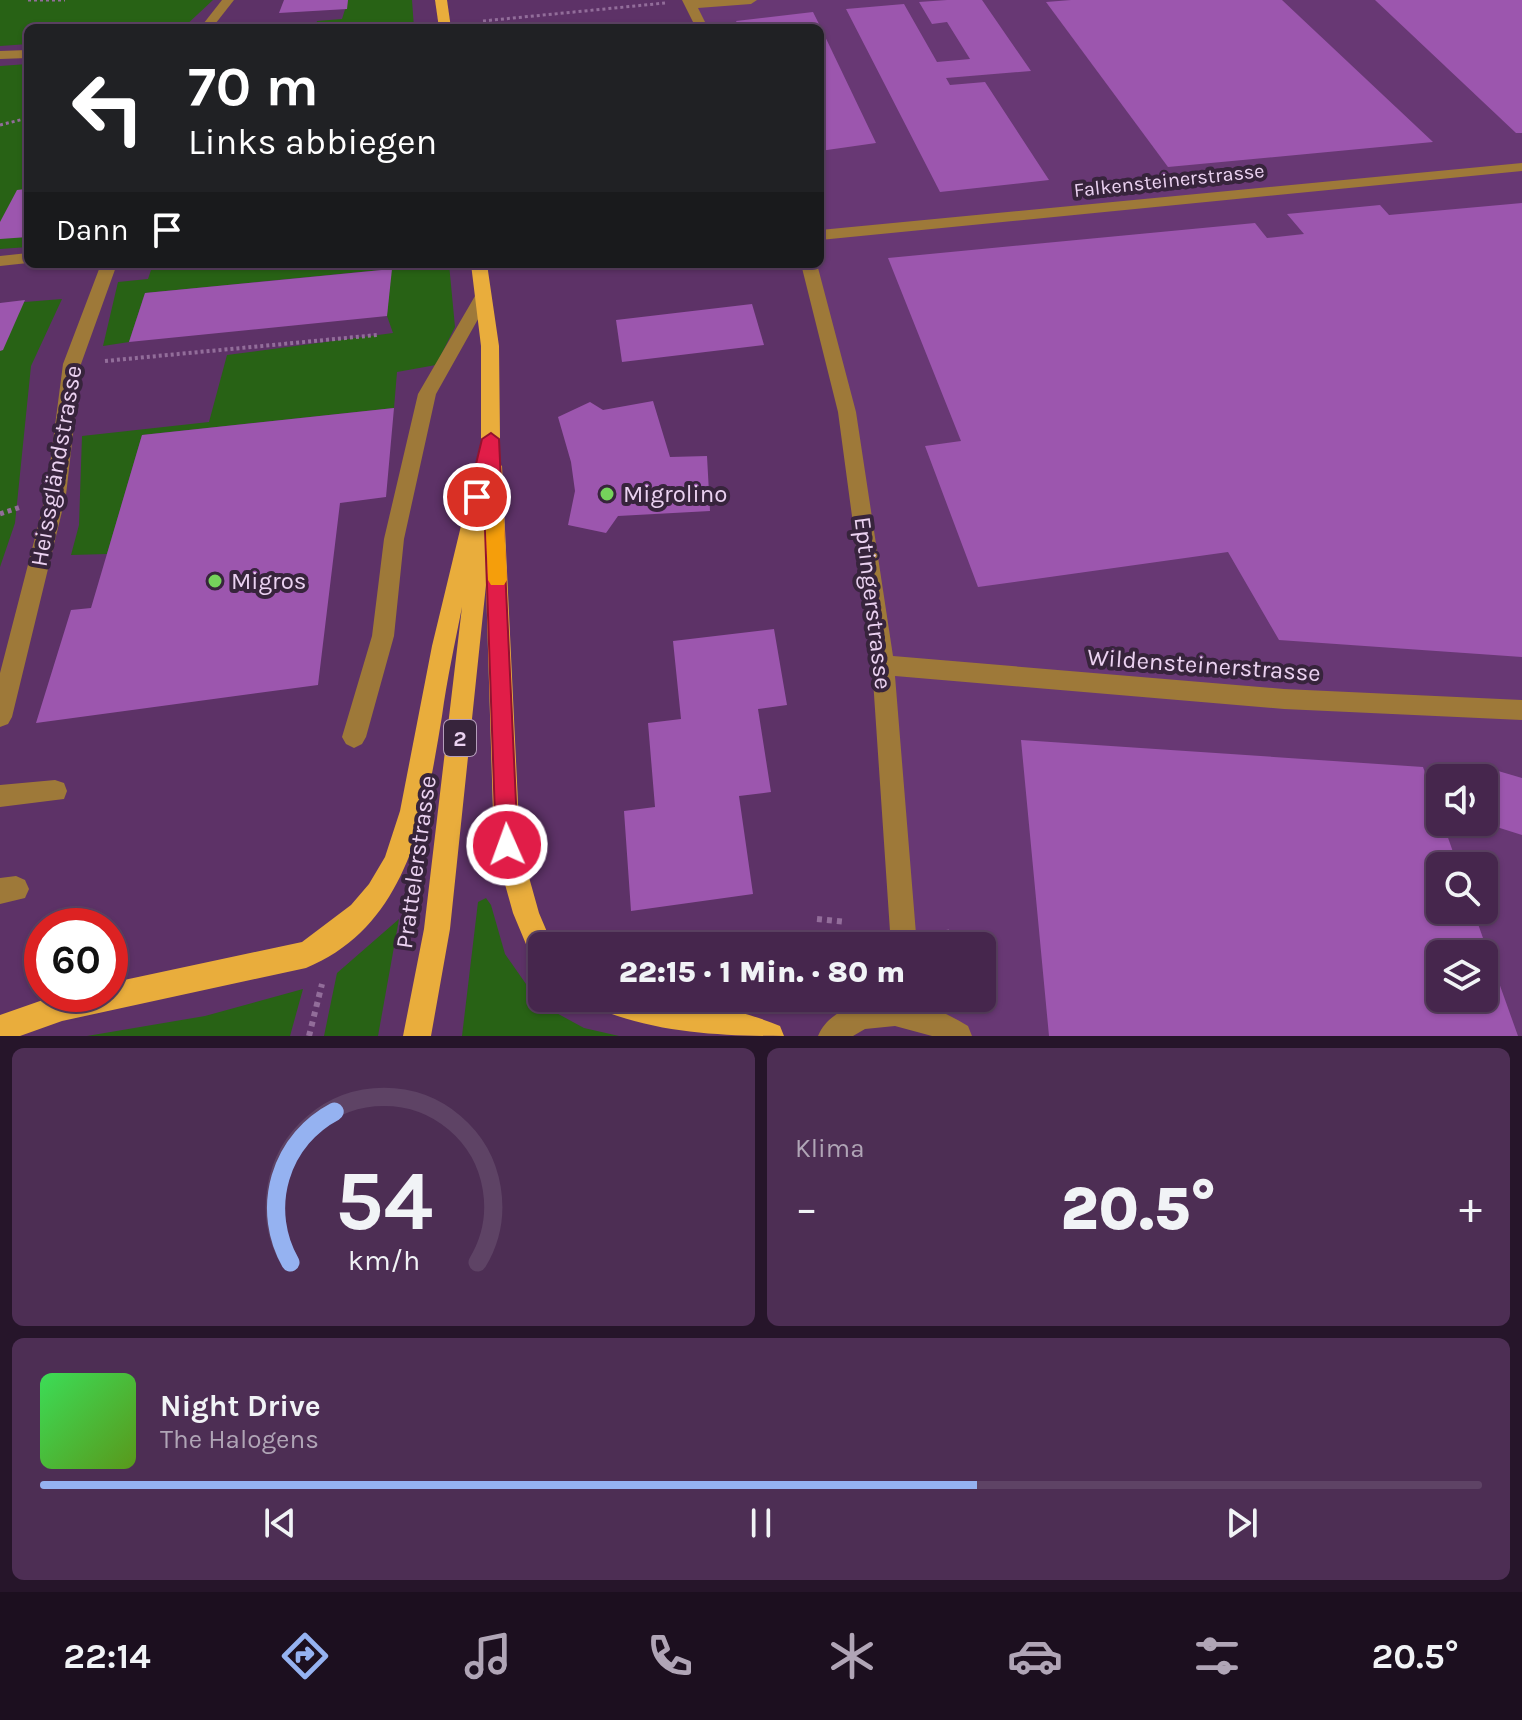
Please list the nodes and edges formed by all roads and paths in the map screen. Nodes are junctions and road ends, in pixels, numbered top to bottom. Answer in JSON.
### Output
{"nodes":[{"id":1,"x":28,"y":0,"type":"edge"},
{"id":2,"x":65,"y":0,"type":"edge"},
{"id":3,"x":228,"y":0,"type":"edge"},
{"id":4,"x":441,"y":0,"type":"edge"},
{"id":5,"x":751,"y":0,"type":"edge"},
{"id":6,"x":689,"y":2,"type":"edge"},
{"id":7,"x":483,"y":21,"type":"dead end"},
{"id":8,"x":209,"y":24,"type":"edge"},
{"id":9,"x":444,"y":24,"type":"edge"},
{"id":10,"x":700,"y":24,"type":"edge"},
{"id":11,"x":24,"y":54,"type":"edge"},
{"id":12,"x":0,"y":55,"type":"edge"},
{"id":13,"x":24,"y":119,"type":"edge"},
{"id":14,"x":0,"y":125,"type":"edge"},
{"id":15,"x":1522,"y":167,"type":"edge"},
{"id":16,"x":824,"y":235,"type":"edge"},
{"id":17,"x":24,"y":258,"type":"edge"},
{"id":18,"x":0,"y":261,"type":"edge"},
{"id":19,"x":108,"y":268,"type":"edge"},
{"id":20,"x":480,"y":268,"type":"edge"},
{"id":21,"x":810,"y":268,"type":"edge"},
{"id":22,"x":483,"y":296,"type":"junction"},
{"id":23,"x":377,"y":335,"type":"dead end"},
{"id":24,"x":72,"y":364,"type":"junction"},
{"id":25,"x":491,"y":439,"type":"junction"},
{"id":26,"x":883,"y":665,"type":"junction"},
{"id":27,"x":1522,"y":710,"type":"edge"},
{"id":28,"x":0,"y":717,"type":"edge"},
{"id":29,"x":354,"y":737,"type":"dead end"},
{"id":30,"x":55,"y":791,"type":"dead end"},
{"id":31,"x":0,"y":796,"type":"edge"},
{"id":32,"x":817,"y":919,"type":"dead end"},
{"id":33,"x":846,"y":922,"type":"dead end"},
{"id":34,"x":534,"y":932,"type":"edge"},
{"id":35,"x":903,"y":932,"type":"edge"},
{"id":36,"x":326,"y":972,"type":"dead end"},
{"id":37,"x":650,"y":1012,"type":"edge"},
{"id":38,"x":879,"y":1012,"type":"edge"},
{"id":39,"x":920,"y":1012,"type":"edge"},
{"id":40,"x":0,"y":1029,"type":"edge"},
{"id":41,"x":309,"y":1036,"type":"edge"},
{"id":42,"x":417,"y":1036,"type":"edge"},
{"id":43,"x":770,"y":1036,"type":"edge"},
{"id":44,"x":832,"y":1036,"type":"edge"},
{"id":45,"x":958,"y":1036,"type":"edge"}],
"edges":[{"from":1,"to":2,"type":"path"},
{"from":3,"to":8,"type":"street"},
{"from":4,"to":9,"type":"main road"},
{"from":5,"to":6,"type":"street"},
{"from":6,"to":7,"type":"path"},
{"from":6,"to":10,"type":"street"},
{"from":11,"to":12,"type":"street"},
{"from":13,"to":14,"type":"path"},
{"from":15,"to":16,"type":"street","name":"Falkensteinerstrasse"},
{"from":17,"to":18,"type":"street"},
{"from":19,"to":24,"type":"street","name":"Heissgländstrasse"},
{"from":20,"to":22,"type":"main road","name":"Prattelerstrasse","number":"2"},
{"from":21,"to":26,"type":"street","name":"Eptingerstrasse"},
{"from":22,"to":25,"type":"main road","name":"Prattelerstrasse","number":"2"},
{"from":22,"to":29,"type":"street"},
{"from":23,"to":24,"type":"path"},
{"from":24,"to":28,"type":"street","name":"Heissgländstrasse"},
{"from":25,"to":34,"type":"main road"},
{"from":25,"to":40,"type":"main road"},
{"from":25,"to":42,"type":"main road","name":"Prattelerstrasse","number":"2"},
{"from":26,"to":27,"type":"street","name":"Wildensteinerstrasse"},
{"from":26,"to":35,"type":"street","name":"Eptingerstrasse"},
{"from":30,"to":31,"type":"street"},
{"from":32,"to":33,"type":"path"},
{"from":36,"to":41,"type":"path"},
{"from":37,"to":43,"type":"main road"},
{"from":38,"to":44,"type":"street"},
{"from":39,"to":45,"type":"street"}]}
